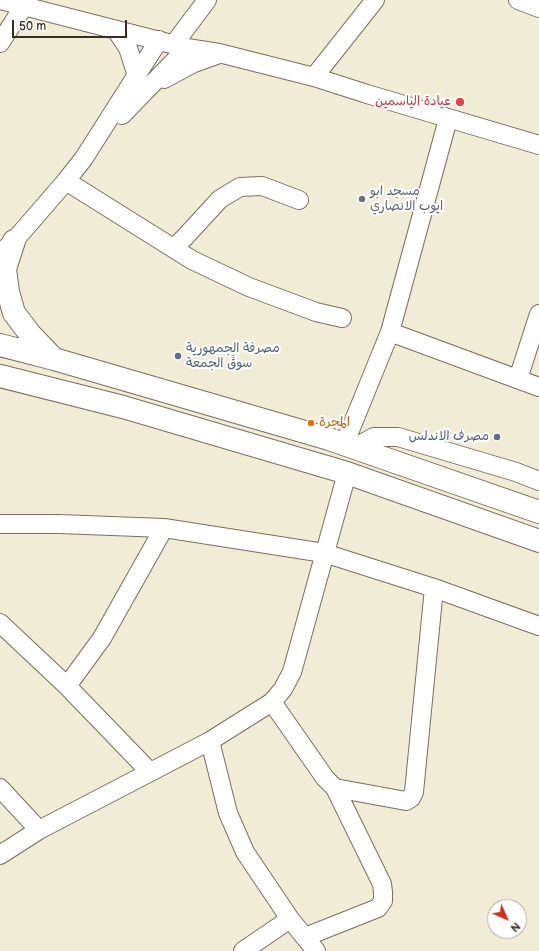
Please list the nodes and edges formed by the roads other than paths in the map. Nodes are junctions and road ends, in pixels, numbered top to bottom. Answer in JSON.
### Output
{"nodes":[{"id":1,"x":0,"y":0,"type":"edge"},
{"id":2,"x":207,"y":0,"type":"edge"},
{"id":3,"x":375,"y":0,"type":"edge"},
{"id":4,"x":518,"y":0,"type":"edge"},
{"id":5,"x":24,"y":6,"type":"junction"},
{"id":6,"x":539,"y":8,"type":"edge"},
{"id":7,"x":116,"y":30,"type":"junction"},
{"id":8,"x":0,"y":43,"type":"edge"},
{"id":9,"x":173,"y":44,"type":"junction"},
{"id":10,"x":219,"y":53,"type":"junction"},
{"id":11,"x":137,"y":76,"type":"junction"},
{"id":12,"x":314,"y":77,"type":"junction"},
{"id":13,"x":143,"y":92,"type":"junction"},
{"id":14,"x":448,"y":119,"type":"junction"},
{"id":15,"x":96,"y":141,"type":"junction"},
{"id":16,"x":539,"y":145,"type":"edge"},
{"id":17,"x":66,"y":181,"type":"junction"},
{"id":18,"x":299,"y":200,"type":"dead end"},
{"id":19,"x":7,"y":247,"type":"edge"},
{"id":20,"x":174,"y":248,"type":"junction"},
{"id":21,"x":539,"y":314,"type":"edge"},
{"id":22,"x":342,"y":318,"type":"dead end"},
{"id":23,"x":390,"y":332,"type":"junction"},
{"id":24,"x":0,"y":345,"type":"edge"},
{"id":25,"x":54,"y":359,"type":"junction"},
{"id":26,"x":0,"y":376,"type":"edge"},
{"id":27,"x":518,"y":380,"type":"junction"},
{"id":28,"x":539,"y":387,"type":"edge"},
{"id":29,"x":349,"y":446,"type":"junction"},
{"id":30,"x":347,"y":473,"type":"junction"},
{"id":31,"x":539,"y":481,"type":"edge"},
{"id":32,"x":539,"y":512,"type":"edge"},
{"id":33,"x":0,"y":524,"type":"edge"},
{"id":34,"x":164,"y":528,"type":"junction"},
{"id":35,"x":539,"y":541,"type":"edge"},
{"id":36,"x":324,"y":554,"type":"junction"},
{"id":37,"x":434,"y":588,"type":"junction"},
{"id":38,"x":0,"y":623,"type":"edge"},
{"id":39,"x":539,"y":626,"type":"edge"},
{"id":40,"x":67,"y":686,"type":"junction"},
{"id":41,"x":272,"y":702,"type":"junction"},
{"id":42,"x":210,"y":741,"type":"junction"},
{"id":43,"x":150,"y":772,"type":"junction"},
{"id":44,"x":0,"y":788,"type":"edge"},
{"id":45,"x":335,"y":788,"type":"junction"},
{"id":46,"x":39,"y":830,"type":"junction"},
{"id":47,"x":0,"y":855,"type":"edge"},
{"id":48,"x":290,"y":919,"type":"junction"},
{"id":49,"x":305,"y":937,"type":"junction"},
{"id":50,"x":243,"y":951,"type":"edge"},
{"id":51,"x":316,"y":951,"type":"edge"}],
"edges":[{"from":1,"to":5,"type":"street"},
{"from":2,"to":9,"type":"street"},
{"from":3,"to":12,"type":"street"},
{"from":4,"to":6,"type":"street"},
{"from":5,"to":7,"type":"street"},
{"from":5,"to":8,"type":"street"},
{"from":7,"to":9,"type":"street"},
{"from":7,"to":11,"type":"street"},
{"from":9,"to":10,"type":"street"},
{"from":9,"to":11,"type":"street"},
{"from":9,"to":13,"type":"street"},
{"from":10,"to":12,"type":"street"},
{"from":10,"to":13,"type":"street"},
{"from":11,"to":15,"type":"street"},
{"from":12,"to":14,"type":"street"},
{"from":13,"to":15,"type":"street"},
{"from":14,"to":16,"type":"street"},
{"from":14,"to":23,"type":"street"},
{"from":15,"to":17,"type":"street"},
{"from":17,"to":19,"type":"street"},
{"from":17,"to":20,"type":"street"},
{"from":18,"to":20,"type":"street"},
{"from":19,"to":25,"type":"main road"},
{"from":20,"to":22,"type":"street"},
{"from":21,"to":27,"type":"street"},
{"from":23,"to":27,"type":"street"},
{"from":23,"to":29,"type":"street"},
{"from":24,"to":25,"type":"main road"},
{"from":25,"to":29,"type":"main road"},
{"from":26,"to":30,"type":"main road"},
{"from":27,"to":28,"type":"street"},
{"from":29,"to":31,"type":"street"},
{"from":29,"to":32,"type":"main road"},
{"from":30,"to":35,"type":"main road"},
{"from":30,"to":36,"type":"street"},
{"from":33,"to":34,"type":"street"},
{"from":34,"to":36,"type":"street"},
{"from":34,"to":40,"type":"street"},
{"from":36,"to":37,"type":"street"},
{"from":36,"to":41,"type":"street"},
{"from":37,"to":39,"type":"street"},
{"from":37,"to":45,"type":"street"},
{"from":38,"to":40,"type":"street"},
{"from":40,"to":43,"type":"street"},
{"from":41,"to":42,"type":"street"},
{"from":41,"to":45,"type":"street"},
{"from":42,"to":43,"type":"street"},
{"from":42,"to":48,"type":"street"},
{"from":43,"to":46,"type":"street"},
{"from":44,"to":46,"type":"street"},
{"from":45,"to":49,"type":"street"},
{"from":46,"to":47,"type":"street"},
{"from":48,"to":49,"type":"street"},
{"from":48,"to":50,"type":"street"},
{"from":49,"to":51,"type":"street"}]}
